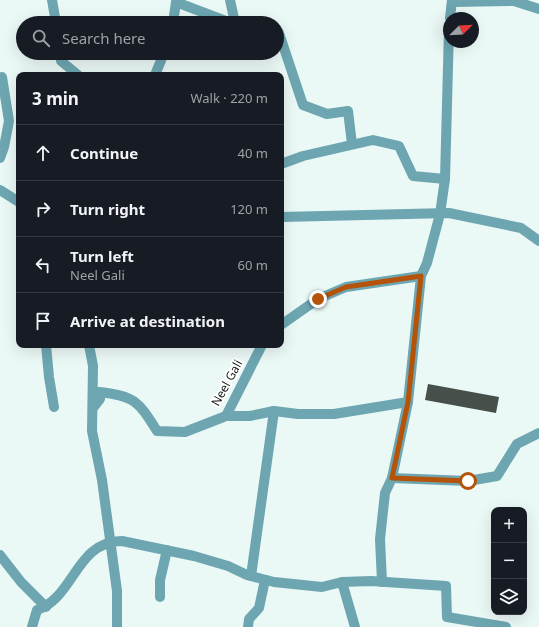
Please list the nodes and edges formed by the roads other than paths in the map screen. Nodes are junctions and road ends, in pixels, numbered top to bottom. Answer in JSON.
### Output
{"nodes":[{"id":1,"x":52,"y":0,"type":"edge"},
{"id":2,"x":230,"y":0,"type":"edge"},
{"id":3,"x":173,"y":1,"type":"edge"},
{"id":4,"x":452,"y":1,"type":"edge"},
{"id":5,"x":539,"y":9,"type":"edge"},
{"id":6,"x":451,"y":12,"type":"edge"},
{"id":7,"x":55,"y":16,"type":"edge"},
{"id":8,"x":173,"y":16,"type":"edge"},
{"id":9,"x":213,"y":16,"type":"edge"},
{"id":10,"x":234,"y":16,"type":"edge"},
{"id":11,"x":448,"y":48,"type":"edge"},
{"id":12,"x":284,"y":52,"type":"edge"},
{"id":13,"x":62,"y":60,"type":"edge"},
{"id":14,"x":161,"y":60,"type":"edge"},
{"id":15,"x":75,"y":72,"type":"edge"},
{"id":16,"x":156,"y":72,"type":"edge"},
{"id":17,"x":2,"y":78,"type":"dead end"},
{"id":18,"x":352,"y":144,"type":"junction"},
{"id":19,"x":0,"y":158,"type":"edge"},
{"id":20,"x":284,"y":163,"type":"edge"},
{"id":21,"x":445,"y":179,"type":"junction"},
{"id":22,"x":0,"y":190,"type":"edge"},
{"id":23,"x":16,"y":200,"type":"edge"},
{"id":24,"x":440,"y":214,"type":"junction"},
{"id":25,"x":284,"y":217,"type":"edge"},
{"id":26,"x":539,"y":241,"type":"edge"},
{"id":27,"x":421,"y":276,"type":"junction"},
{"id":28,"x":284,"y":324,"type":"edge"},
{"id":29,"x":46,"y":348,"type":"edge"},
{"id":30,"x":90,"y":348,"type":"edge"},
{"id":31,"x":260,"y":348,"type":"edge"},
{"id":32,"x":408,"y":402,"type":"junction"},
{"id":33,"x":54,"y":407,"type":"dead end"},
{"id":34,"x":93,"y":408,"type":"junction"},
{"id":35,"x":274,"y":411,"type":"junction"},
{"id":36,"x":226,"y":416,"type":"junction"},
{"id":37,"x":539,"y":433,"type":"edge"},
{"id":38,"x":392,"y":478,"type":"junction"},
{"id":39,"x":110,"y":541,"type":"junction"},
{"id":40,"x":167,"y":550,"type":"junction"},
{"id":41,"x":0,"y":554,"type":"edge"},
{"id":42,"x":251,"y":576,"type":"junction"},
{"id":43,"x":264,"y":580,"type":"junction"},
{"id":44,"x":342,"y":582,"type":"junction"},
{"id":45,"x":382,"y":582,"type":"junction"},
{"id":46,"x":160,"y":597,"type":"dead end"},
{"id":47,"x":46,"y":607,"type":"junction"},
{"id":48,"x":32,"y":627,"type":"edge"},
{"id":49,"x":117,"y":627,"type":"edge"},
{"id":50,"x":248,"y":627,"type":"edge"},
{"id":51,"x":355,"y":627,"type":"edge"},
{"id":52,"x":506,"y":627,"type":"edge"}],
"edges":[{"from":1,"to":7,"type":"street"},
{"from":2,"to":10,"type":"street"},
{"from":3,"to":8,"type":"street"},
{"from":3,"to":9,"type":"street"},
{"from":4,"to":5,"type":"street"},
{"from":4,"to":6,"type":"street"},
{"from":11,"to":21,"type":"street"},
{"from":12,"to":18,"type":"street"},
{"from":13,"to":15,"type":"street"},
{"from":14,"to":16,"type":"street"},
{"from":17,"to":19,"type":"street"},
{"from":18,"to":20,"type":"street"},
{"from":18,"to":21,"type":"street"},
{"from":21,"to":24,"type":"street"},
{"from":22,"to":23,"type":"street"},
{"from":24,"to":25,"type":"street"},
{"from":24,"to":26,"type":"street"},
{"from":24,"to":27,"type":"street"},
{"from":27,"to":28,"type":"street"},
{"from":27,"to":32,"type":"street"},
{"from":29,"to":33,"type":"street"},
{"from":30,"to":34,"type":"street"},
{"from":31,"to":36,"type":"street","name":"Neel Gali"},
{"from":32,"to":35,"type":"street"},
{"from":32,"to":38,"type":"street"},
{"from":34,"to":36,"type":"street","name":"Neel Gali"},
{"from":34,"to":39,"type":"street"},
{"from":35,"to":36,"type":"street"},
{"from":35,"to":42,"type":"street"},
{"from":37,"to":38,"type":"street"},
{"from":38,"to":45,"type":"street"},
{"from":39,"to":40,"type":"street"},
{"from":39,"to":47,"type":"street"},
{"from":39,"to":49,"type":"street"},
{"from":40,"to":42,"type":"street"},
{"from":40,"to":46,"type":"street"},
{"from":41,"to":47,"type":"street"},
{"from":42,"to":43,"type":"street"},
{"from":43,"to":44,"type":"street"},
{"from":43,"to":50,"type":"street"},
{"from":44,"to":45,"type":"street"},
{"from":44,"to":51,"type":"street"},
{"from":45,"to":52,"type":"street"},
{"from":47,"to":48,"type":"street"}]}
